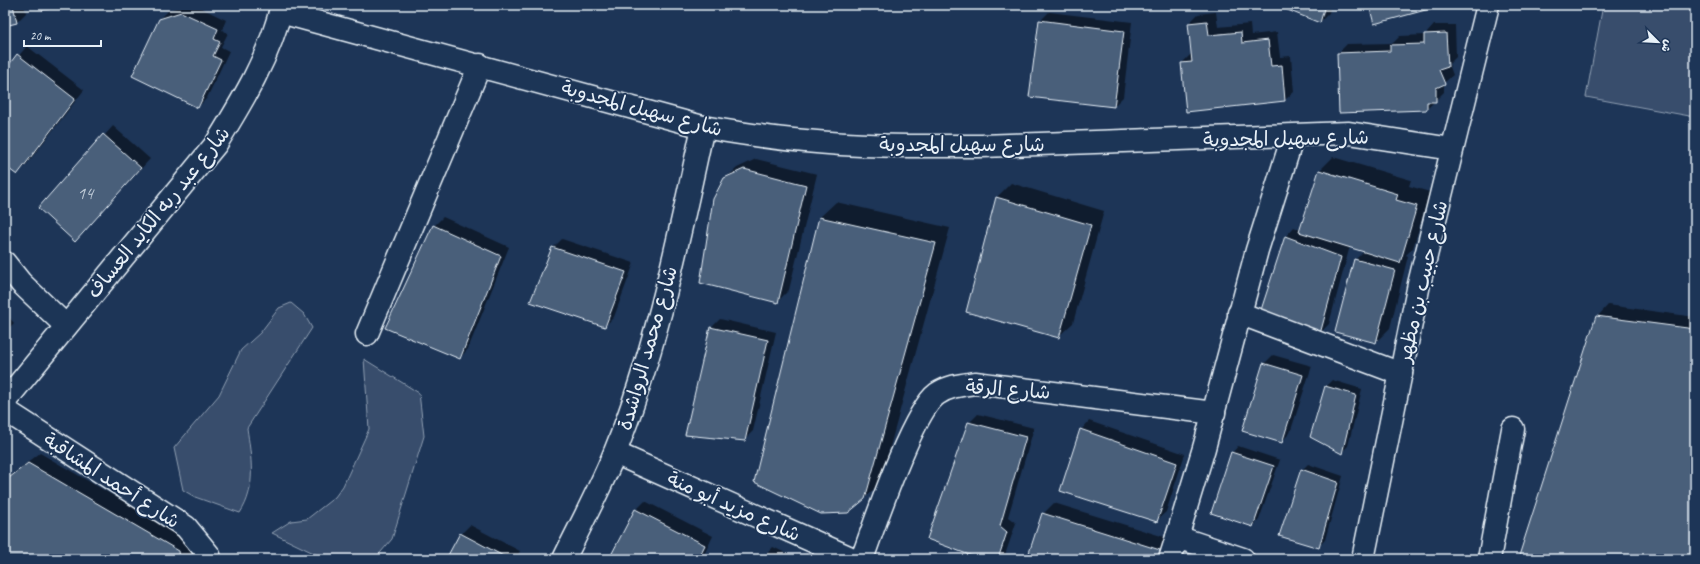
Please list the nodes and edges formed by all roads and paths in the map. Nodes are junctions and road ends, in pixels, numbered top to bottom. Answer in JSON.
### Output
{"nodes":[{"id":1,"x":1488,"y":5,"type":"edge"},
{"id":2,"x":281,"y":8,"type":"edge"},
{"id":3,"x":480,"y":65,"type":"junction"},
{"id":4,"x":703,"y":127,"type":"junction"},
{"id":5,"x":1293,"y":136,"type":"junction"},
{"id":6,"x":1452,"y":149,"type":"junction"},
{"id":7,"x":5,"y":263,"type":"edge"},
{"id":8,"x":1239,"y":313,"type":"junction"},
{"id":9,"x":66,"y":326,"type":"junction"},
{"id":10,"x":367,"y":334,"type":"dead end"},
{"id":11,"x":1401,"y":374,"type":"junction"},
{"id":12,"x":5,"y":401,"type":"edge"},
{"id":13,"x":5,"y":410,"type":"edge"},
{"id":14,"x":1214,"y":413,"type":"junction"},
{"id":15,"x":1513,"y":429,"type":"dead end"},
{"id":16,"x":615,"y":453,"type":"junction"},
{"id":17,"x":1177,"y":537,"type":"junction"},
{"id":18,"x":210,"y":559,"type":"edge"},
{"id":19,"x":564,"y":559,"type":"edge"},
{"id":20,"x":853,"y":559,"type":"edge"},
{"id":21,"x":862,"y":559,"type":"edge"},
{"id":22,"x":1170,"y":559,"type":"edge"},
{"id":23,"x":1244,"y":559,"type":"edge"},
{"id":24,"x":1363,"y":559,"type":"edge"},
{"id":25,"x":1489,"y":559,"type":"edge"}],
"edges":[{"from":1,"to":6,"type":"street","name":"شارع حبيب بن مظهر"},
{"from":2,"to":3,"type":"street","name":"شارع سهيل المجدوبة"},
{"from":2,"to":9,"type":"street","name":"شارع عبد ربه الكايد العساف"},
{"from":3,"to":4,"type":"street","name":"شارع سهيل المجدوبة"},
{"from":3,"to":10,"type":"street"},
{"from":4,"to":5,"type":"street","name":"شارع سهيل المجدوبة"},
{"from":4,"to":16,"type":"street","name":"شارع محمد الرواشدة"},
{"from":5,"to":6,"type":"street","name":"شارع سهيل المجدوبة"},
{"from":5,"to":8,"type":"street"},
{"from":6,"to":11,"type":"street","name":"شارع حبيب بن مظهر"},
{"from":7,"to":9,"type":"street"},
{"from":8,"to":11,"type":"street"},
{"from":8,"to":14,"type":"street"},
{"from":9,"to":12,"type":"street","name":"شارع عبد ربه الكايد العساف"},
{"from":11,"to":24,"type":"street","name":"شارع حبيب بن مظهر"},
{"from":13,"to":18,"type":"street","name":"شارع أحمد المشاقبة"},
{"from":14,"to":17,"type":"street"},
{"from":14,"to":21,"type":"street","name":"شارع الرقة"},
{"from":15,"to":25,"type":"street"},
{"from":16,"to":19,"type":"street","name":"شارع محمد الرواشدة"},
{"from":16,"to":20,"type":"street","name":"شارع مزيد أبو منة"},
{"from":17,"to":22,"type":"street"},
{"from":17,"to":23,"type":"street"}]}
